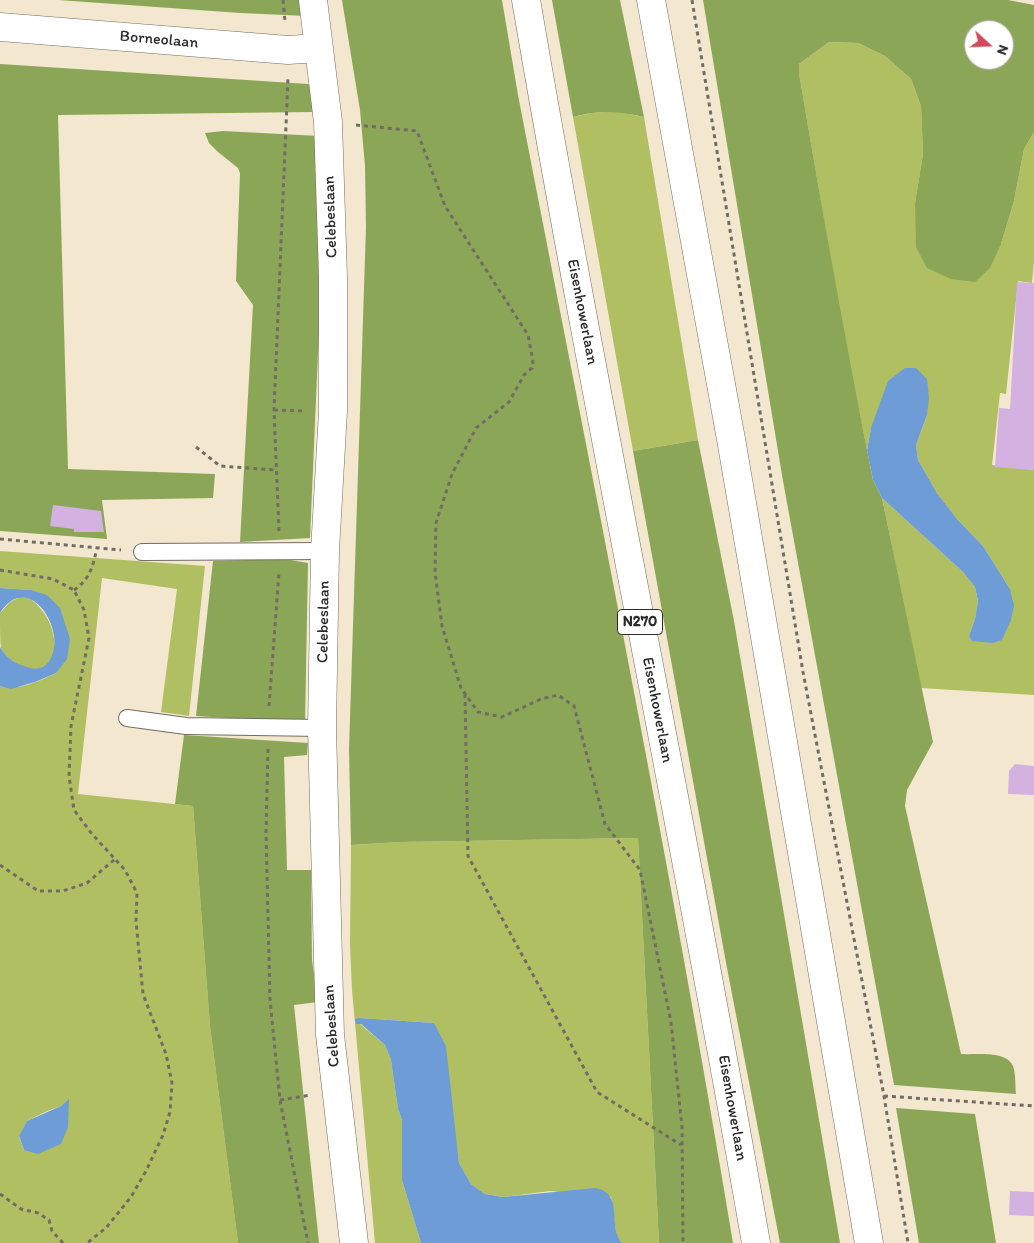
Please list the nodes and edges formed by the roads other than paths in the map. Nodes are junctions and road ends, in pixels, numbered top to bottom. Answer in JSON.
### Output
{"nodes":[{"id":1,"x":313,"y":0,"type":"edge"},
{"id":2,"x":526,"y":0,"type":"edge"},
{"id":3,"x":651,"y":0,"type":"edge"},
{"id":4,"x":0,"y":27,"type":"edge"},
{"id":5,"x":319,"y":48,"type":"junction"},
{"id":6,"x":325,"y":551,"type":"junction"},
{"id":7,"x":142,"y":552,"type":"road end"},
{"id":8,"x":127,"y":718,"type":"dead end"},
{"id":9,"x":322,"y":728,"type":"junction"},
{"id":10,"x":354,"y":1243,"type":"edge"},
{"id":11,"x":756,"y":1243,"type":"edge"},
{"id":12,"x":869,"y":1243,"type":"edge"}],
"edges":[{"from":1,"to":5,"type":"main road","name":"Celebeslaan"},
{"from":2,"to":11,"type":"main road","name":"Eisenhowerlaan","number":"N270"},
{"from":3,"to":12,"type":"main road"},
{"from":4,"to":5,"type":"main road","name":"Borneolaan"},
{"from":5,"to":6,"type":"main road","name":"Celebeslaan"},
{"from":6,"to":7,"type":"lane"},
{"from":6,"to":9,"type":"main road","name":"Celebeslaan"},
{"from":8,"to":9,"type":"lane"},
{"from":9,"to":10,"type":"main road","name":"Celebeslaan"}]}
